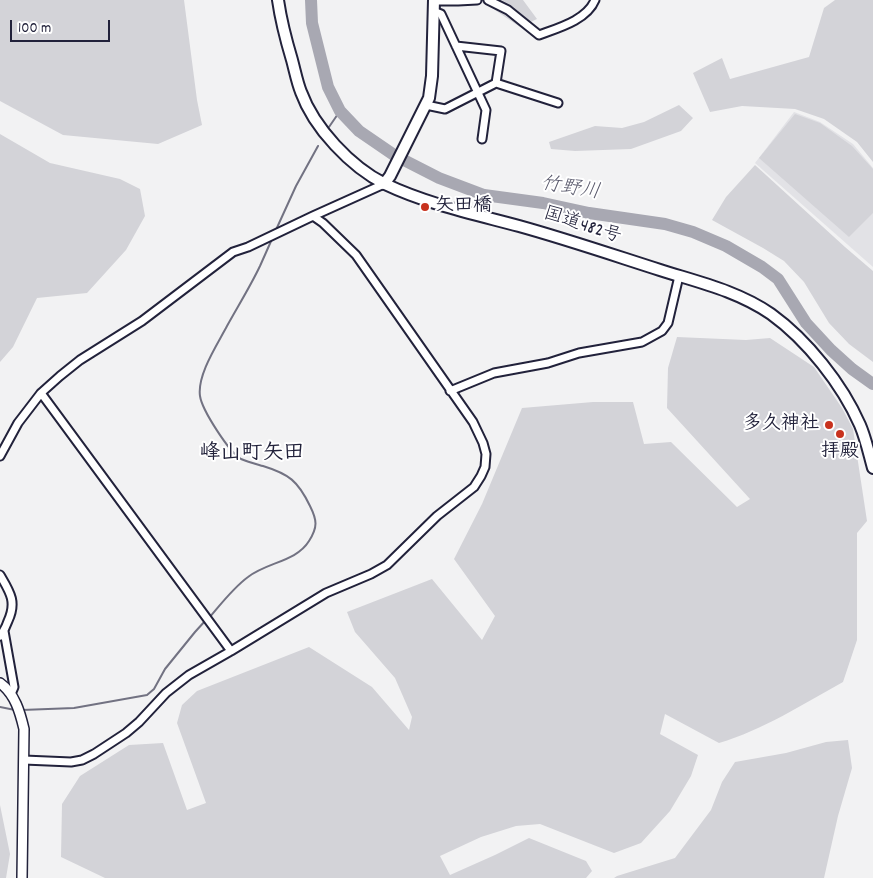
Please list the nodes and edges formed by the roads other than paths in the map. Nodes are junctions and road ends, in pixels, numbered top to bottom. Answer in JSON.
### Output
{"nodes":[{"id":1,"x":278,"y":0,"type":"edge"},
{"id":2,"x":477,"y":0,"type":"edge"},
{"id":3,"x":488,"y":0,"type":"edge"},
{"id":4,"x":595,"y":0,"type":"edge"},
{"id":5,"x":434,"y":4,"type":"edge"},
{"id":6,"x":456,"y":46,"type":"junction"},
{"id":7,"x":496,"y":82,"type":"junction"},
{"id":8,"x":478,"y":93,"type":"junction"},
{"id":9,"x":558,"y":103,"type":"dead end"},
{"id":10,"x":426,"y":105,"type":"junction"},
{"id":11,"x":482,"y":140,"type":"dead end"},
{"id":12,"x":387,"y":180,"type":"junction"},
{"id":13,"x":313,"y":216,"type":"junction"},
{"id":14,"x":678,"y":276,"type":"junction"},
{"id":15,"x":450,"y":391,"type":"junction"},
{"id":16,"x":41,"y":393,"type":"junction"},
{"id":17,"x":0,"y":456,"type":"edge"},
{"id":18,"x":873,"y":468,"type":"edge"},
{"id":19,"x":0,"y":575,"type":"edge"},
{"id":20,"x":2,"y":633,"type":"edge"},
{"id":21,"x":231,"y":651,"type":"junction"},
{"id":22,"x":0,"y":683,"type":"edge"},
{"id":23,"x":10,"y":694,"type":"junction"},
{"id":24,"x":24,"y":760,"type":"junction"},
{"id":25,"x":22,"y":878,"type":"edge"}],
"edges":[{"from":1,"to":12,"type":"highway","name":"国道482号"},
{"from":2,"to":5,"type":"street"},
{"from":3,"to":4,"type":"street"},
{"from":5,"to":6,"type":"street"},
{"from":5,"to":10,"type":"highway"},
{"from":6,"to":7,"type":"street"},
{"from":6,"to":8,"type":"street"},
{"from":7,"to":8,"type":"street"},
{"from":7,"to":9,"type":"street"},
{"from":8,"to":10,"type":"street"},
{"from":8,"to":11,"type":"street"},
{"from":10,"to":12,"type":"highway"},
{"from":12,"to":13,"type":"street"},
{"from":12,"to":14,"type":"highway","name":"国道482号"},
{"from":13,"to":15,"type":"street"},
{"from":13,"to":16,"type":"street"},
{"from":14,"to":15,"type":"street"},
{"from":14,"to":18,"type":"highway","name":"国道482号"},
{"from":15,"to":21,"type":"street"},
{"from":16,"to":17,"type":"street"},
{"from":16,"to":21,"type":"street"},
{"from":19,"to":20,"type":"street"},
{"from":20,"to":23,"type":"street"},
{"from":21,"to":24,"type":"street"},
{"from":22,"to":23,"type":"main road"},
{"from":23,"to":24,"type":"main road"},
{"from":24,"to":25,"type":"main road"}]}
